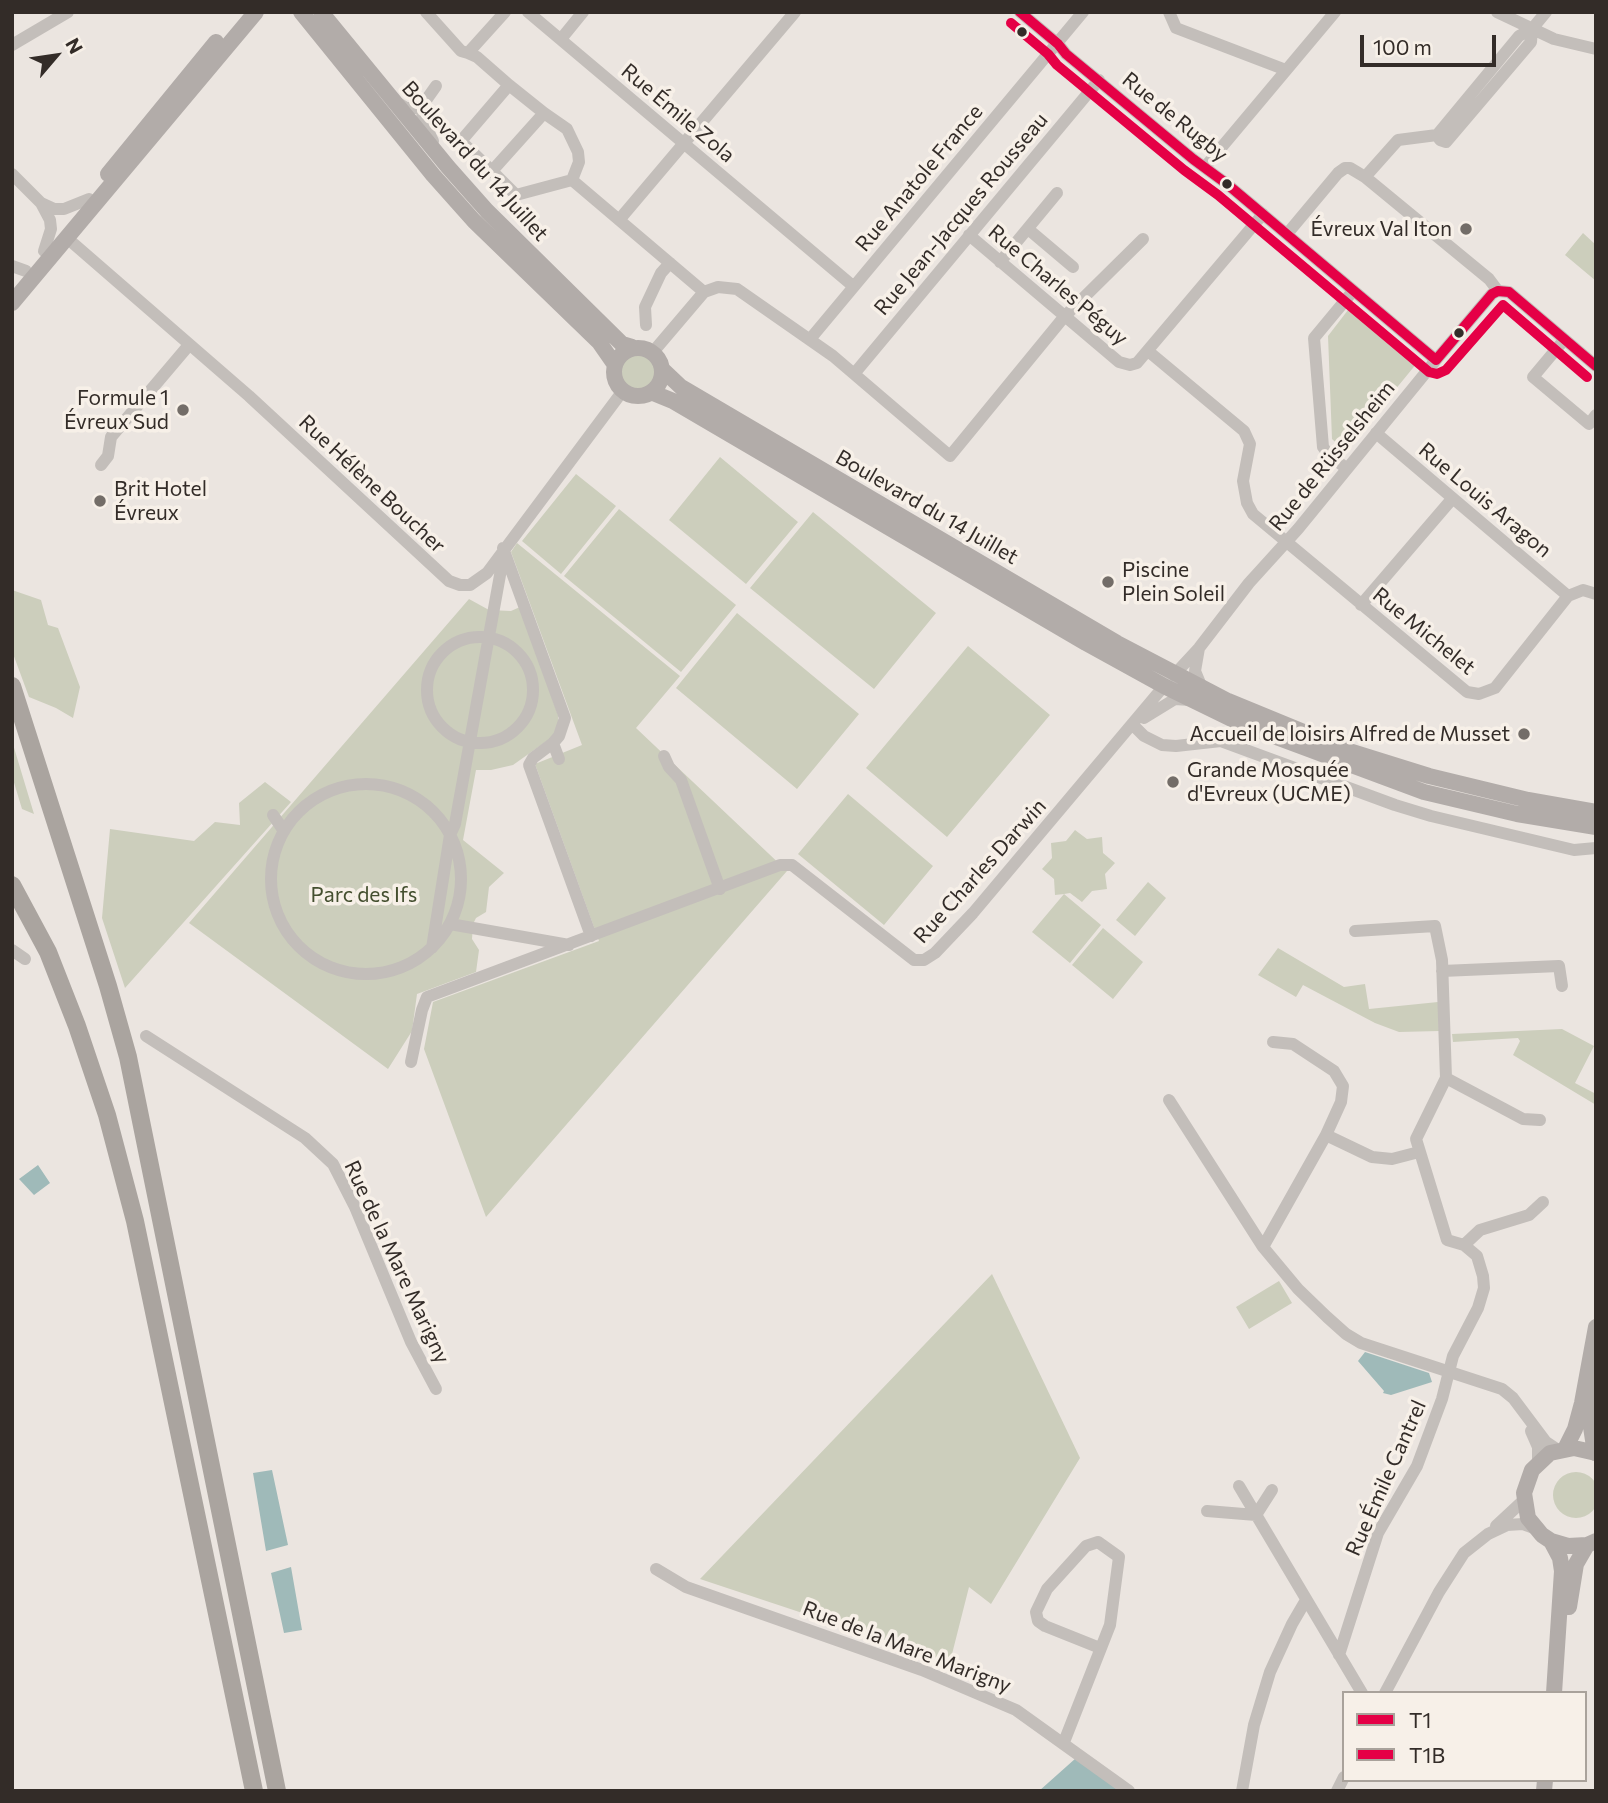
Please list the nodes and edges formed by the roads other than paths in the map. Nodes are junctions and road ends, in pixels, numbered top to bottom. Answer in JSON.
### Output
{"nodes":[{"id":1,"x":68,"y":12,"type":"edge"},
{"id":2,"x":301,"y":12,"type":"edge"},
{"id":3,"x":426,"y":12,"type":"edge"},
{"id":4,"x":505,"y":12,"type":"edge"},
{"id":5,"x":528,"y":12,"type":"edge"},
{"id":6,"x":583,"y":12,"type":"edge"},
{"id":7,"x":775,"y":12,"type":"edge"},
{"id":8,"x":1020,"y":12,"type":"edge"},
{"id":9,"x":1083,"y":12,"type":"edge"},
{"id":10,"x":1169,"y":12,"type":"edge"},
{"id":11,"x":1335,"y":12,"type":"edge"},
{"id":12,"x":1497,"y":12,"type":"edge"},
{"id":13,"x":1546,"y":12,"type":"edge"},
{"id":14,"x":248,"y":15,"type":"edge"},
{"id":15,"x":324,"y":17,"type":"edge"},
{"id":16,"x":791,"y":17,"type":"edge"},
{"id":17,"x":1532,"y":29,"type":"junction"},
{"id":18,"x":561,"y":39,"type":"junction"},
{"id":19,"x":1058,"y":44,"type":"junction"},
{"id":20,"x":12,"y":45,"type":"edge"},
{"id":21,"x":1596,"y":49,"type":"edge"},
{"id":22,"x":468,"y":52,"type":"junction"},
{"id":23,"x":1286,"y":70,"type":"junction"},
{"id":24,"x":1099,"y":80,"type":"junction"},
{"id":25,"x":509,"y":85,"type":"junction"},
{"id":26,"x":436,"y":86,"type":"dead end"},
{"id":27,"x":392,"y":100,"type":"junction"},
{"id":28,"x":424,"y":103,"type":"junction"},
{"id":29,"x":544,"y":113,"type":"junction"},
{"id":30,"x":685,"y":145,"type":"junction"},
{"id":31,"x":448,"y":167,"type":"junction"},
{"id":32,"x":1205,"y":167,"type":"junction"},
{"id":33,"x":492,"y":171,"type":"junction"},
{"id":34,"x":12,"y":174,"type":"edge"},
{"id":35,"x":1365,"y":177,"type":"junction"},
{"id":36,"x":572,"y":180,"type":"junction"},
{"id":37,"x":1057,"y":193,"type":"dead end"},
{"id":38,"x":89,"y":200,"type":"junction"},
{"id":39,"x":41,"y":203,"type":"junction"},
{"id":40,"x":1263,"y":214,"type":"junction"},
{"id":41,"x":619,"y":220,"type":"junction"},
{"id":42,"x":1028,"y":229,"type":"junction"},
{"id":43,"x":1287,"y":234,"type":"junction"},
{"id":44,"x":969,"y":235,"type":"junction"},
{"id":45,"x":67,"y":238,"type":"junction"},
{"id":46,"x":1143,"y":239,"type":"dead end"},
{"id":47,"x":44,"y":251,"type":"junction"},
{"id":48,"x":1000,"y":262,"type":"junction"},
{"id":49,"x":670,"y":263,"type":"junction"},
{"id":50,"x":1073,"y":267,"type":"dead end"},
{"id":51,"x":19,"y":268,"type":"edge"},
{"id":52,"x":853,"y":286,"type":"junction"},
{"id":53,"x":12,"y":288,"type":"edge"},
{"id":54,"x":1353,"y":291,"type":"junction"},
{"id":55,"x":1498,"y":291,"type":"junction"},
{"id":56,"x":704,"y":292,"type":"junction"},
{"id":57,"x":12,"y":303,"type":"edge"},
{"id":58,"x":1064,"y":317,"type":"junction"},
{"id":59,"x":646,"y":325,"type":"dead end"},
{"id":60,"x":811,"y":338,"type":"junction"},
{"id":61,"x":1564,"y":340,"type":"junction"},
{"id":62,"x":190,"y":345,"type":"junction"},
{"id":63,"x":632,"y":347,"type":"junction"},
{"id":64,"x":1147,"y":351,"type":"junction"},
{"id":65,"x":653,"y":352,"type":"junction"},
{"id":66,"x":1436,"y":360,"type":"junction"},
{"id":67,"x":615,"y":365,"type":"junction"},
{"id":68,"x":1596,"y":366,"type":"edge"},
{"id":69,"x":662,"y":369,"type":"junction"},
{"id":70,"x":854,"y":374,"type":"junction"},
{"id":71,"x":622,"y":391,"type":"junction"},
{"id":72,"x":651,"y":392,"type":"junction"},
{"id":73,"x":1596,"y":415,"type":"edge"},
{"id":74,"x":1376,"y":433,"type":"junction"},
{"id":75,"x":101,"y":465,"type":"dead end"},
{"id":76,"x":1346,"y":468,"type":"junction"},
{"id":77,"x":1452,"y":499,"type":"junction"},
{"id":78,"x":1287,"y":542,"type":"junction"},
{"id":79,"x":504,"y":550,"type":"junction"},
{"id":80,"x":1596,"y":594,"type":"edge"},
{"id":81,"x":1569,"y":596,"type":"junction"},
{"id":82,"x":1361,"y":605,"type":"junction"},
{"id":83,"x":489,"y":638,"type":"junction"},
{"id":84,"x":1198,"y":653,"type":"junction"},
{"id":85,"x":1167,"y":676,"type":"junction"},
{"id":86,"x":12,"y":686,"type":"edge"},
{"id":87,"x":1197,"y":694,"type":"junction"},
{"id":88,"x":1134,"y":722,"type":"junction"},
{"id":89,"x":470,"y":743,"type":"junction"},
{"id":90,"x":553,"y":743,"type":"junction"},
{"id":91,"x":664,"y":756,"type":"dead end"},
{"id":92,"x":559,"y":759,"type":"dead end"},
{"id":93,"x":1596,"y":812,"type":"edge"},
{"id":94,"x":273,"y":815,"type":"dead end"},
{"id":95,"x":1596,"y":827,"type":"edge"},
{"id":96,"x":285,"y":831,"type":"junction"},
{"id":97,"x":450,"y":835,"type":"junction"},
{"id":98,"x":1596,"y":848,"type":"edge"},
{"id":99,"x":12,"y":885,"type":"edge"},
{"id":100,"x":720,"y":889,"type":"junction"},
{"id":101,"x":450,"y":924,"type":"junction"},
{"id":102,"x":1355,"y":931,"type":"dead end"},
{"id":103,"x":591,"y":936,"type":"junction"},
{"id":104,"x":570,"y":945,"type":"junction"},
{"id":105,"x":431,"y":948,"type":"junction"},
{"id":106,"x":12,"y":950,"type":"edge"},
{"id":107,"x":25,"y":958,"type":"dead end"},
{"id":108,"x":1441,"y":971,"type":"junction"},
{"id":109,"x":1562,"y":986,"type":"dead end"},
{"id":110,"x":146,"y":1036,"type":"dead end"},
{"id":111,"x":1273,"y":1042,"type":"dead end"},
{"id":112,"x":411,"y":1062,"type":"dead end"},
{"id":113,"x":1446,"y":1078,"type":"junction"},
{"id":114,"x":1169,"y":1100,"type":"dead end"},
{"id":115,"x":1540,"y":1120,"type":"dead end"},
{"id":116,"x":1326,"y":1135,"type":"junction"},
{"id":117,"x":1419,"y":1152,"type":"junction"},
{"id":118,"x":1544,"y":1202,"type":"dead end"},
{"id":119,"x":1464,"y":1245,"type":"junction"},
{"id":120,"x":1263,"y":1247,"type":"junction"},
{"id":121,"x":1596,"y":1326,"type":"edge"},
{"id":122,"x":1448,"y":1372,"type":"junction"},
{"id":123,"x":1596,"y":1381,"type":"edge"},
{"id":124,"x":436,"y":1389,"type":"dead end"},
{"id":125,"x":1521,"y":1411,"type":"junction"},
{"id":126,"x":1561,"y":1449,"type":"junction"},
{"id":127,"x":1596,"y":1453,"type":"edge"},
{"id":128,"x":1538,"y":1463,"type":"junction"},
{"id":129,"x":1239,"y":1486,"type":"dead end"},
{"id":130,"x":1272,"y":1490,"type":"dead end"},
{"id":131,"x":1524,"y":1500,"type":"junction"},
{"id":132,"x":1207,"y":1511,"type":"dead end"},
{"id":133,"x":1256,"y":1515,"type":"junction"},
{"id":134,"x":1534,"y":1528,"type":"junction"},
{"id":135,"x":1488,"y":1534,"type":"junction"},
{"id":136,"x":1551,"y":1541,"type":"junction"},
{"id":137,"x":1593,"y":1542,"type":"edge"},
{"id":138,"x":656,"y":1569,"type":"dead end"},
{"id":139,"x":1306,"y":1600,"type":"junction"},
{"id":140,"x":1100,"y":1648,"type":"junction"},
{"id":141,"x":1339,"y":1655,"type":"junction"},
{"id":142,"x":1361,"y":1691,"type":"edge"},
{"id":143,"x":1386,"y":1691,"type":"edge"},
{"id":144,"x":1553,"y":1691,"type":"edge"},
{"id":145,"x":1559,"y":1691,"type":"edge"},
{"id":146,"x":1064,"y":1742,"type":"junction"},
{"id":147,"x":254,"y":1791,"type":"edge"},
{"id":148,"x":277,"y":1791,"type":"edge"},
{"id":149,"x":1129,"y":1791,"type":"edge"},
{"id":150,"x":1242,"y":1791,"type":"edge"}],
"edges":[{"from":1,"to":20,"type":"street"},
{"from":2,"to":67,"type":"main road"},
{"from":3,"to":22,"type":"street"},
{"from":4,"to":22,"type":"street"},
{"from":5,"to":18,"type":"street","name":"Rue Émile Zola"},
{"from":6,"to":18,"type":"street"},
{"from":7,"to":16,"type":"street"},
{"from":8,"to":19,"type":"street","name":"Rue de Rugby"},
{"from":9,"to":19,"type":"street","name":"Rue Anatole France"},
{"from":10,"to":23,"type":"street"},
{"from":11,"to":23,"type":"street"},
{"from":12,"to":17,"type":"street"},
{"from":13,"to":17,"type":"street"},
{"from":14,"to":38,"type":"main road"},
{"from":14,"to":45,"type":"main road"},
{"from":15,"to":27,"type":"main road","name":"Boulevard du 14 Juillet"},
{"from":16,"to":30,"type":"street"},
{"from":17,"to":21,"type":"street"},
{"from":17,"to":35,"type":"street"},
{"from":18,"to":30,"type":"street","name":"Rue Émile Zola"},
{"from":19,"to":24,"type":"street","name":"Rue de Rugby"},
{"from":19,"to":52,"type":"street","name":"Rue Anatole France"},
{"from":22,"to":25,"type":"street"},
{"from":23,"to":32,"type":"street"},
{"from":24,"to":32,"type":"street","name":"Rue de Rugby"},
{"from":24,"to":44,"type":"street","name":"Rue Jean-Jacques Rousseau"},
{"from":25,"to":29,"type":"street"},
{"from":25,"to":33,"type":"street"},
{"from":26,"to":28,"type":"street"},
{"from":27,"to":28,"type":"street"},
{"from":27,"to":31,"type":"main road","name":"Boulevard du 14 Juillet"},
{"from":28,"to":31,"type":"street"},
{"from":29,"to":33,"type":"street"},
{"from":29,"to":36,"type":"street"},
{"from":30,"to":41,"type":"street"},
{"from":30,"to":52,"type":"street","name":"Rue Émile Zola"},
{"from":31,"to":63,"type":"main road","name":"Boulevard du 14 Juillet"},
{"from":32,"to":40,"type":"street","name":"Rue de Rugby"},
{"from":33,"to":36,"type":"street"},
{"from":34,"to":39,"type":"street"},
{"from":35,"to":43,"type":"street"},
{"from":35,"to":55,"type":"street"},
{"from":36,"to":41,"type":"street"},
{"from":37,"to":42,"type":"street"},
{"from":38,"to":39,"type":"street"},
{"from":38,"to":47,"type":"main road"},
{"from":39,"to":47,"type":"street"},
{"from":40,"to":43,"type":"street","name":"Rue de Rugby"},
{"from":40,"to":64,"type":"street","name":"Rue Charles Péguy"},
{"from":41,"to":49,"type":"street"},
{"from":42,"to":48,"type":"street"},
{"from":42,"to":50,"type":"street"},
{"from":43,"to":54,"type":"street","name":"Rue de Rugby"},
{"from":44,"to":48,"type":"street","name":"Rue Charles Péguy"},
{"from":44,"to":70,"type":"street","name":"Rue Jean-Jacques Rousseau"},
{"from":45,"to":57,"type":"main road"},
{"from":45,"to":62,"type":"street","name":"Rue Hélène Boucher"},
{"from":46,"to":58,"type":"street"},
{"from":47,"to":51,"type":"main road"},
{"from":48,"to":58,"type":"street","name":"Rue Charles Péguy"},
{"from":49,"to":56,"type":"street"},
{"from":49,"to":59,"type":"street"},
{"from":51,"to":53,"type":"main road"},
{"from":52,"to":60,"type":"street","name":"Rue Anatole France"},
{"from":54,"to":66,"type":"street","name":"Rue de Rugby"},
{"from":54,"to":76,"type":"street"},
{"from":55,"to":61,"type":"street"},
{"from":55,"to":66,"type":"street","name":"Rue de Rüsselsheim"},
{"from":56,"to":60,"type":"street"},
{"from":56,"to":65,"type":"street"},
{"from":58,"to":64,"type":"street","name":"Rue Charles Péguy"},
{"from":58,"to":70,"type":"street"},
{"from":60,"to":70,"type":"street"},
{"from":61,"to":68,"type":"street"},
{"from":61,"to":73,"type":"street"},
{"from":62,"to":75,"type":"street"},
{"from":62,"to":79,"type":"street","name":"Rue Hélène Boucher"},
{"from":63,"to":65,"type":"main road","name":"Boulevard du 14 Juillet"},
{"from":63,"to":67,"type":"main road"},
{"from":64,"to":78,"type":"street","name":"Rue Michelet"},
{"from":65,"to":69,"type":"main road","name":"Boulevard du 14 Juillet"},
{"from":66,"to":74,"type":"street","name":"Rue de Rüsselsheim"},
{"from":67,"to":71,"type":"main road"},
{"from":69,"to":72,"type":"main road"},
{"from":69,"to":85,"type":"main road","name":"Boulevard du 14 Juillet"},
{"from":71,"to":72,"type":"main road","name":"Boulevard du 14 Juillet"},
{"from":71,"to":79,"type":"street","name":"Rue Hélène Boucher"},
{"from":72,"to":85,"type":"main road","name":"Boulevard du 14 Juillet"},
{"from":74,"to":76,"type":"street","name":"Rue de Rüsselsheim"},
{"from":74,"to":77,"type":"street","name":"Rue Louis Aragon"},
{"from":76,"to":78,"type":"street","name":"Rue de Rüsselsheim"},
{"from":77,"to":81,"type":"street","name":"Rue Louis Aragon"},
{"from":77,"to":82,"type":"street"},
{"from":78,"to":82,"type":"street","name":"Rue Michelet"},
{"from":78,"to":84,"type":"street","name":"Rue de Rüsselsheim"},
{"from":79,"to":83,"type":"street"},
{"from":79,"to":90,"type":"street"},
{"from":80,"to":81,"type":"street"},
{"from":81,"to":82,"type":"street","name":"Rue Michelet"},
{"from":83,"to":89,"type":"street"},
{"from":83,"to":89,"type":"street"},
{"from":83,"to":89,"type":"street"},
{"from":84,"to":85,"type":"street","name":"Rue de Rüsselsheim"},
{"from":84,"to":87,"type":"street"},
{"from":85,"to":87,"type":"main road","name":"Boulevard du 14 Juillet"},
{"from":85,"to":88,"type":"street","name":"Rue de Rüsselsheim"},
{"from":86,"to":148,"type":"highway"},
{"from":87,"to":88,"type":"street"},
{"from":87,"to":93,"type":"main road","name":"Boulevard du 14 Juillet"},
{"from":87,"to":95,"type":"main road","name":"Boulevard du 14 Juillet"},
{"from":88,"to":98,"type":"street"},
{"from":88,"to":100,"type":"street","name":"Rue Charles Darwin"},
{"from":89,"to":97,"type":"street"},
{"from":90,"to":92,"type":"street"},
{"from":90,"to":103,"type":"street"},
{"from":91,"to":100,"type":"street"},
{"from":94,"to":96,"type":"street"},
{"from":96,"to":97,"type":"street"},
{"from":96,"to":105,"type":"street"},
{"from":97,"to":101,"type":"street"},
{"from":97,"to":105,"type":"street"},
{"from":99,"to":147,"type":"highway"},
{"from":100,"to":103,"type":"street","name":"Rue Charles Darwin"},
{"from":101,"to":104,"type":"street"},
{"from":101,"to":105,"type":"street"},
{"from":102,"to":108,"type":"street"},
{"from":103,"to":104,"type":"street","name":"Rue Charles Darwin"},
{"from":104,"to":112,"type":"street","name":"Rue Charles Darwin"},
{"from":106,"to":107,"type":"street"},
{"from":108,"to":109,"type":"street"},
{"from":108,"to":113,"type":"street"},
{"from":110,"to":124,"type":"street","name":"Rue de la Mare Marigny"},
{"from":111,"to":116,"type":"street"},
{"from":113,"to":115,"type":"street"},
{"from":113,"to":117,"type":"street"},
{"from":114,"to":120,"type":"street"},
{"from":116,"to":117,"type":"street"},
{"from":116,"to":120,"type":"street"},
{"from":117,"to":119,"type":"street","name":"Rue Émile Cantrel"},
{"from":118,"to":119,"type":"street"},
{"from":119,"to":122,"type":"street","name":"Rue Émile Cantrel"},
{"from":120,"to":122,"type":"street"},
{"from":121,"to":126,"type":"main road"},
{"from":122,"to":125,"type":"street"},
{"from":122,"to":141,"type":"street","name":"Rue Émile Cantrel"},
{"from":123,"to":127,"type":"main road"},
{"from":125,"to":126,"type":"street"},
{"from":125,"to":128,"type":"street"},
{"from":126,"to":127,"type":"main road"},
{"from":126,"to":128,"type":"main road"},
{"from":128,"to":131,"type":"main road"},
{"from":129,"to":133,"type":"street"},
{"from":130,"to":133,"type":"street"},
{"from":131,"to":134,"type":"main road"},
{"from":131,"to":135,"type":"street"},
{"from":132,"to":133,"type":"street"},
{"from":133,"to":139,"type":"street"},
{"from":134,"to":135,"type":"street"},
{"from":134,"to":136,"type":"main road"},
{"from":135,"to":143,"type":"street"},
{"from":136,"to":137,"type":"main road"},
{"from":136,"to":144,"type":"main road"},
{"from":137,"to":145,"type":"main road"},
{"from":138,"to":146,"type":"street","name":"Rue de la Mare Marigny"},
{"from":139,"to":141,"type":"street"},
{"from":139,"to":150,"type":"street"},
{"from":140,"to":140,"type":"street"},
{"from":140,"to":146,"type":"street"},
{"from":141,"to":142,"type":"street"},
{"from":146,"to":149,"type":"street","name":"Rue de la Mare Marigny"}]}
